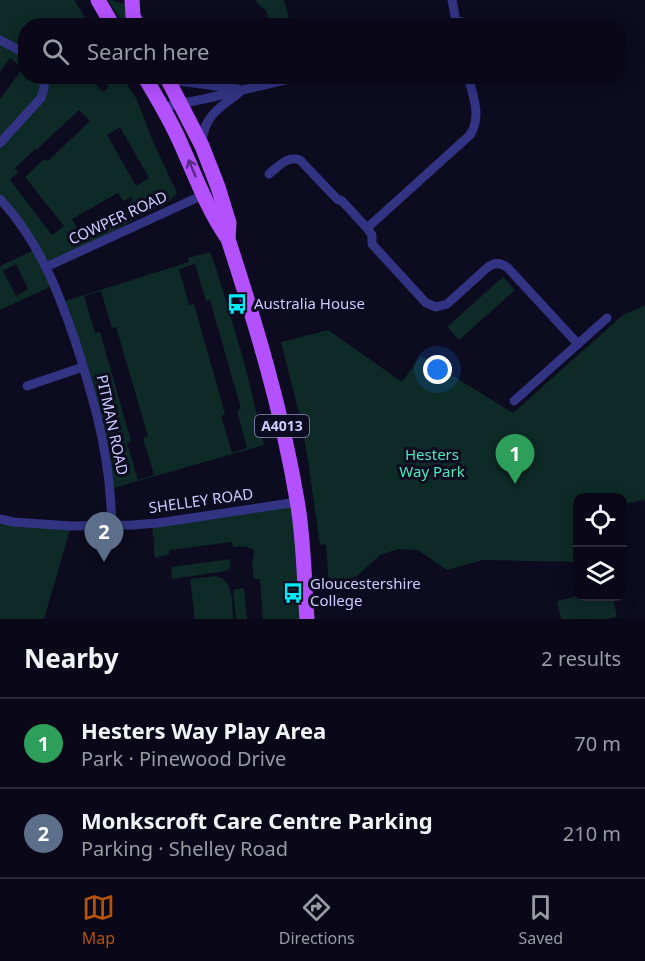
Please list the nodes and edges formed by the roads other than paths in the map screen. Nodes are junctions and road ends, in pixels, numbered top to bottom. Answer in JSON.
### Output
{"nodes":[{"id":1,"x":98,"y":0,"type":"edge"},
{"id":2,"x":132,"y":0,"type":"edge"},
{"id":3,"x":452,"y":0,"type":"edge"},
{"id":4,"x":108,"y":18,"type":"edge"},
{"id":5,"x":134,"y":18,"type":"edge"},
{"id":6,"x":451,"y":18,"type":"edge"},
{"id":7,"x":0,"y":40,"type":"edge"},
{"id":8,"x":18,"y":50,"type":"edge"},
{"id":9,"x":44,"y":84,"type":"edge"},
{"id":10,"x":149,"y":84,"type":"edge"},
{"id":11,"x":268,"y":84,"type":"edge"},
{"id":12,"x":470,"y":84,"type":"edge"},
{"id":13,"x":174,"y":85,"type":"edge"},
{"id":14,"x":243,"y":90,"type":"junction"},
{"id":15,"x":163,"y":107,"type":"junction"},
{"id":16,"x":0,"y":143,"type":"edge"},
{"id":17,"x":202,"y":146,"type":"junction"},
{"id":18,"x":269,"y":174,"type":"dead end"},
{"id":19,"x":203,"y":195,"type":"junction"},
{"id":20,"x":0,"y":199,"type":"edge"},
{"id":21,"x":367,"y":228,"type":"junction"},
{"id":22,"x":228,"y":239,"type":"junction"},
{"id":23,"x":46,"y":267,"type":"junction"},
{"id":24,"x":607,"y":318,"type":"dead end"},
{"id":25,"x":578,"y":344,"type":"junction"},
{"id":26,"x":83,"y":367,"type":"junction"},
{"id":27,"x":27,"y":386,"type":"dead end"},
{"id":28,"x":514,"y":401,"type":"dead end"},
{"id":29,"x":297,"y":502,"type":"junction"},
{"id":30,"x":0,"y":519,"type":"edge"},
{"id":31,"x":112,"y":526,"type":"junction"},
{"id":32,"x":307,"y":619,"type":"edge"}],
"edges":[{"from":1,"to":4,"type":"main road"},
{"from":2,"to":5,"type":"main road"},
{"from":3,"to":6,"type":"street"},
{"from":7,"to":8,"type":"street"},
{"from":9,"to":16,"type":"street"},
{"from":10,"to":15,"type":"main road","number":"A4013"},
{"from":11,"to":14,"type":"street"},
{"from":12,"to":21,"type":"street"},
{"from":13,"to":14,"type":"street"},
{"from":13,"to":14,"type":"street"},
{"from":13,"to":15,"type":"street"},
{"from":13,"to":15,"type":"street"},
{"from":13,"to":17,"type":"main road","number":"A4013"},
{"from":14,"to":17,"type":"street"},
{"from":19,"to":15,"type":"main road","number":"A4013","one_way":true},
{"from":17,"to":22,"type":"main road","number":"A4013"},
{"from":18,"to":21,"type":"street"},
{"from":19,"to":22,"type":"main road","number":"A4013"},
{"from":19,"to":23,"type":"street","name":"COWPER ROAD"},
{"from":20,"to":23,"type":"street","name":"PITMAN ROAD"},
{"from":21,"to":25,"type":"street"},
{"from":22,"to":29,"type":"main road","number":"A4013"},
{"from":23,"to":26,"type":"street","name":"PITMAN ROAD"},
{"from":24,"to":25,"type":"street"},
{"from":25,"to":28,"type":"street"},
{"from":26,"to":27,"type":"street","name":"PITMAN ROAD"},
{"from":26,"to":31,"type":"street","name":"PITMAN ROAD"},
{"from":29,"to":31,"type":"street","name":"SHELLEY ROAD"},
{"from":29,"to":32,"type":"main road","number":"A4013"},
{"from":30,"to":31,"type":"street","name":"SHELLEY ROAD"}]}
